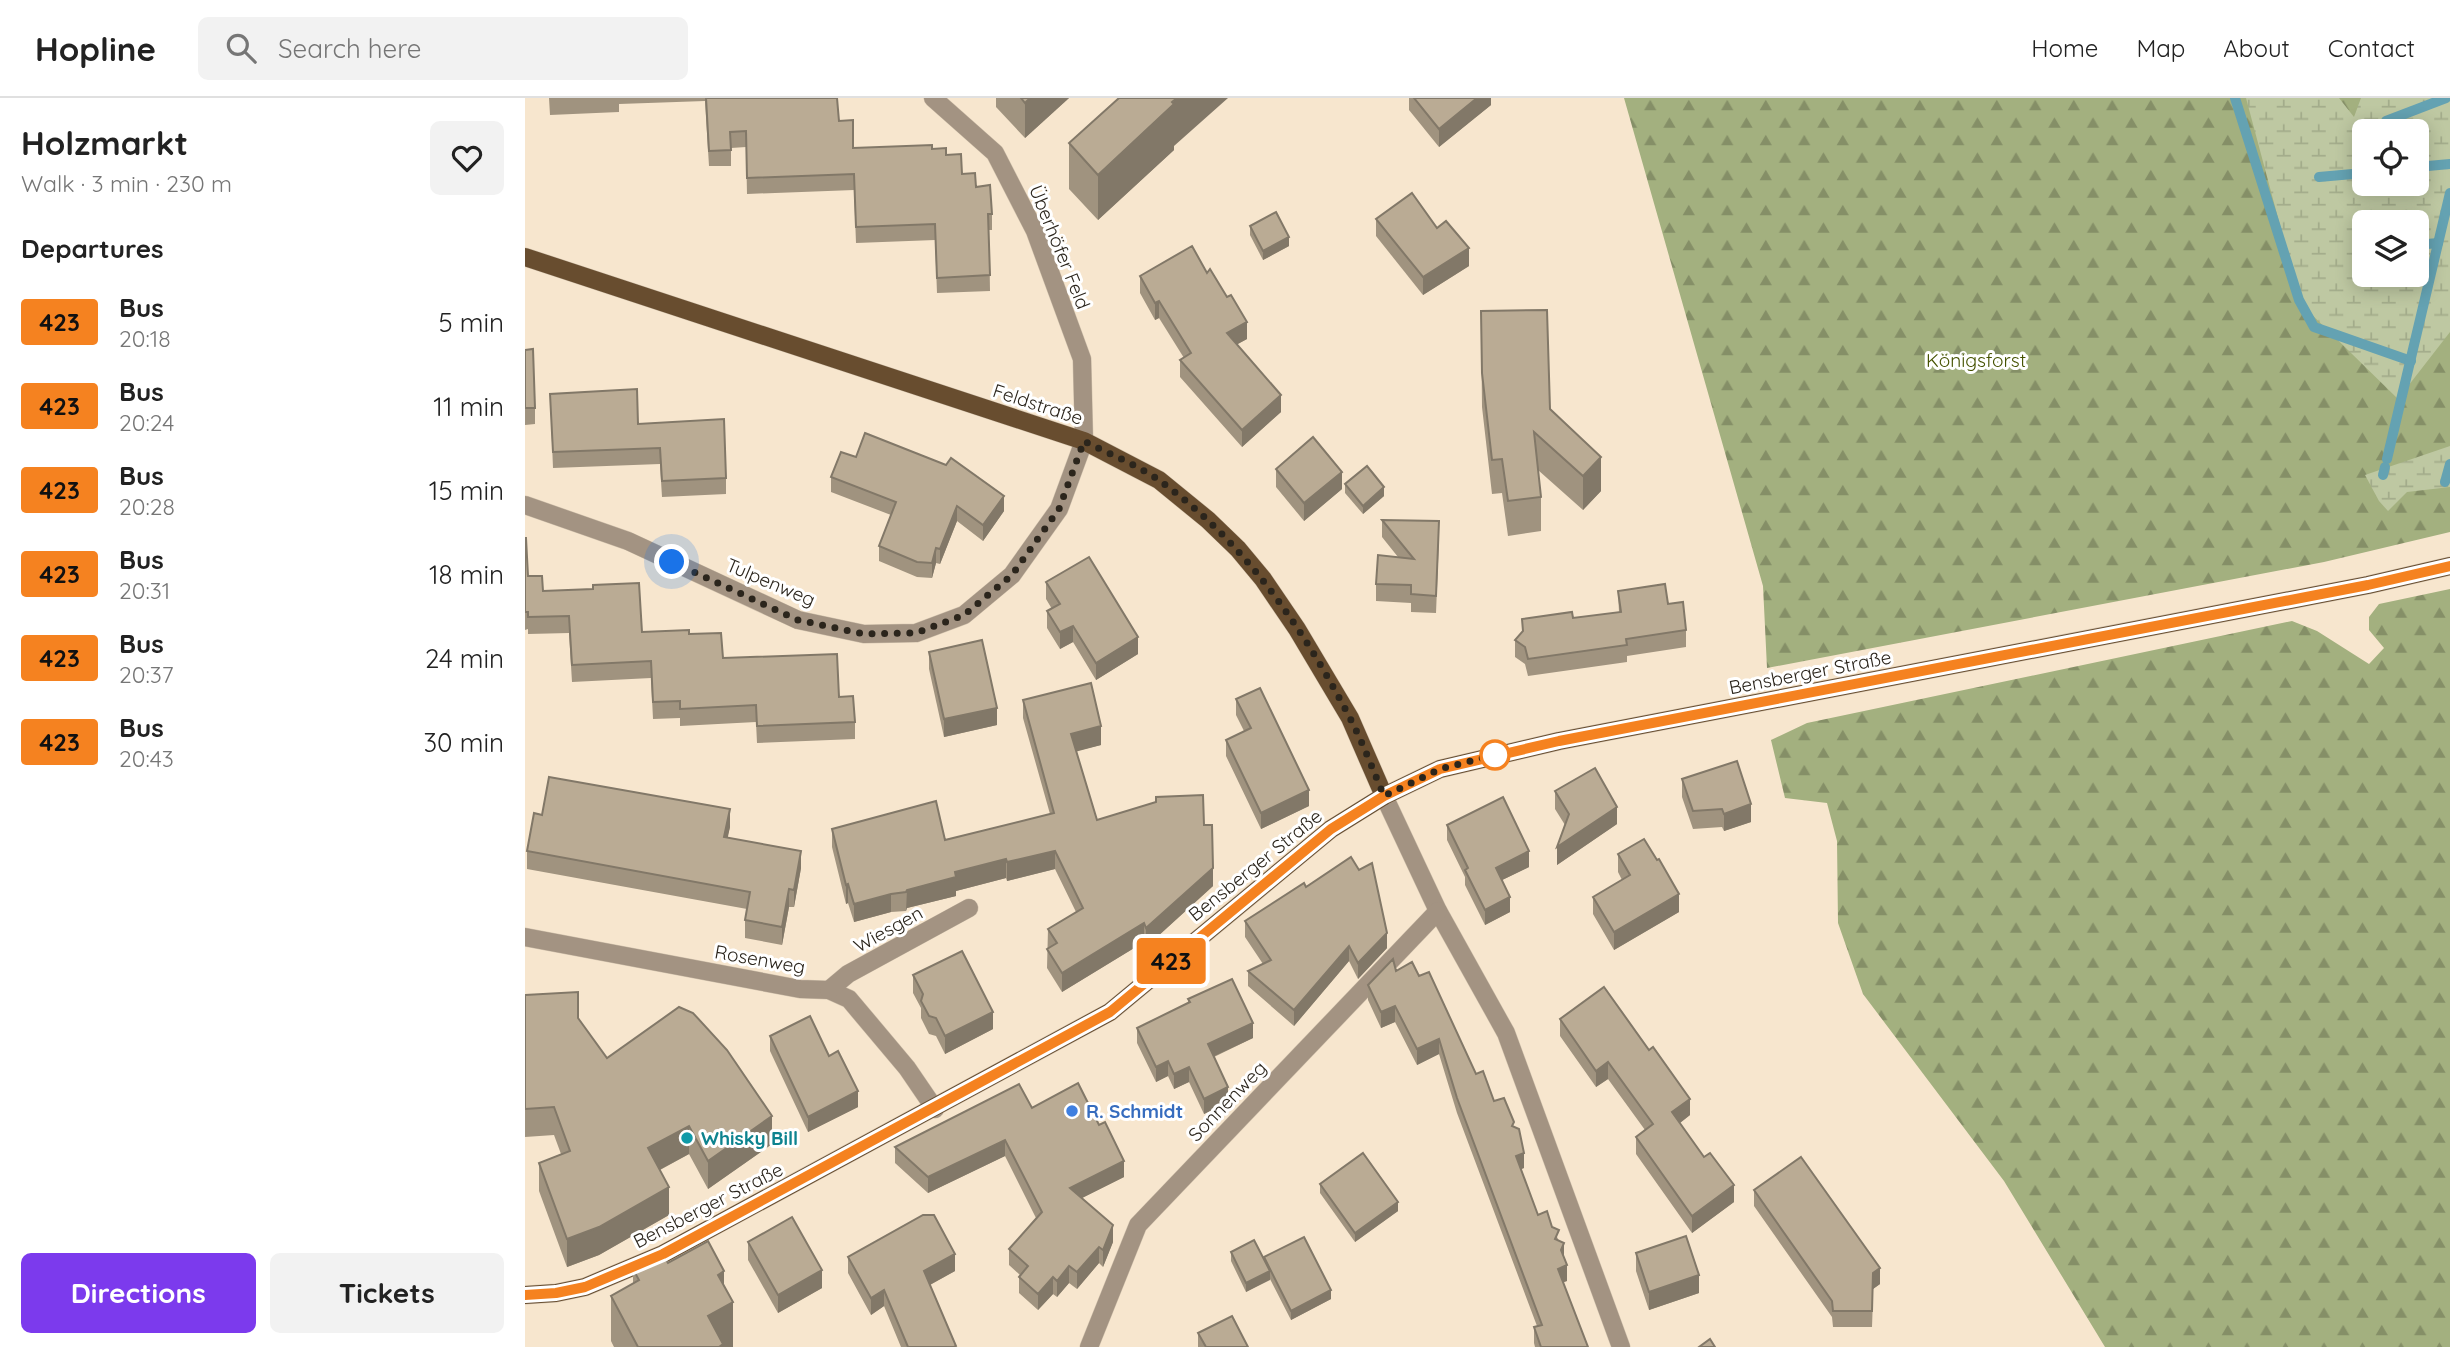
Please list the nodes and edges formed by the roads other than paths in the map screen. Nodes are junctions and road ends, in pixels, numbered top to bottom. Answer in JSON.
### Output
{"nodes":[{"id":1,"x":933,"y":98,"type":"edge"},
{"id":2,"x":525,"y":257,"type":"edge"},
{"id":3,"x":1084,"y":441,"type":"junction"},
{"id":4,"x":525,"y":505,"type":"edge"},
{"id":5,"x":2450,"y":566,"type":"edge"},
{"id":6,"x":1384,"y":796,"type":"junction"},
{"id":7,"x":969,"y":908,"type":"dead end"},
{"id":8,"x":1438,"y":911,"type":"junction"},
{"id":9,"x":525,"y":937,"type":"edge"},
{"id":10,"x":829,"y":990,"type":"junction"},
{"id":11,"x":935,"y":1109,"type":"junction"},
{"id":12,"x":525,"y":1295,"type":"edge"},
{"id":13,"x":1089,"y":1347,"type":"edge"},
{"id":14,"x":1621,"y":1347,"type":"edge"}],
"edges":[{"from":1,"to":3,"type":"street","name":"Überhöfer Feld"},
{"from":2,"to":3,"type":"main road","name":"Feldstraße"},
{"from":3,"to":4,"type":"street","name":"Tulpenweg"},
{"from":3,"to":6,"type":"main road","name":"Feldstraße"},
{"from":5,"to":6,"type":"main road","name":"Bensberger Straße"},
{"from":6,"to":8,"type":"street"},
{"from":6,"to":11,"type":"main road","name":"Bensberger Straße"},
{"from":7,"to":10,"type":"street","name":"Wiesgen"},
{"from":8,"to":13,"type":"street","name":"Sonnenweg"},
{"from":8,"to":14,"type":"street"},
{"from":9,"to":10,"type":"street","name":"Rosenweg"},
{"from":10,"to":11,"type":"street","name":"Rosenweg"},
{"from":11,"to":12,"type":"main road","name":"Bensberger Straße"}]}
